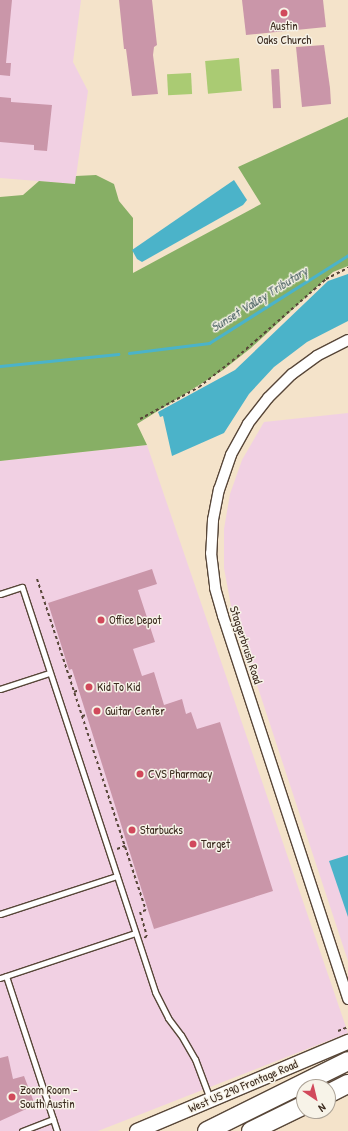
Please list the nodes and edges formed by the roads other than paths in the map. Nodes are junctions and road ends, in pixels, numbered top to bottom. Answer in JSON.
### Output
{"nodes":[{"id":1,"x":348,"y":340,"type":"edge"},
{"id":2,"x":0,"y":594,"type":"edge"},
{"id":3,"x":50,"y":673,"type":"junction"},
{"id":4,"x":0,"y":689,"type":"edge"},
{"id":5,"x":117,"y":876,"type":"junction"},
{"id":6,"x":0,"y":914,"type":"edge"},
{"id":7,"x":135,"y":933,"type":"junction"},
{"id":8,"x":3,"y":977,"type":"edge"},
{"id":9,"x":348,"y":999,"type":"edge"},
{"id":10,"x":348,"y":1042,"type":"edge"},
{"id":11,"x":348,"y":1061,"type":"edge"},
{"id":12,"x":348,"y":1084,"type":"edge"},
{"id":13,"x":336,"y":1090,"type":"edge"},
{"id":14,"x":210,"y":1100,"type":"junction"},
{"id":15,"x":296,"y":1109,"type":"edge"},
{"id":16,"x":53,"y":1120,"type":"junction"},
{"id":17,"x":22,"y":1131,"type":"edge"},
{"id":18,"x":57,"y":1131,"type":"edge"},
{"id":19,"x":137,"y":1131,"type":"edge"},
{"id":20,"x":207,"y":1131,"type":"edge"},
{"id":21,"x":251,"y":1131,"type":"edge"}],
"edges":[{"from":1,"to":9,"type":"street","name":"Staggerbrush Road"},
{"from":2,"to":3,"type":"lane"},
{"from":3,"to":4,"type":"lane"},
{"from":3,"to":5,"type":"lane"},
{"from":5,"to":6,"type":"lane"},
{"from":5,"to":7,"type":"lane"},
{"from":7,"to":8,"type":"lane"},
{"from":7,"to":14,"type":"lane"},
{"from":8,"to":16,"type":"lane"},
{"from":10,"to":14,"type":"main road","name":"West US 290 Frontage Road"},
{"from":11,"to":20,"type":"highway"},
{"from":12,"to":13,"type":"highway"},
{"from":14,"to":19,"type":"main road","name":"West US 290 Frontage Road"},
{"from":15,"to":21,"type":"highway"},
{"from":16,"to":17,"type":"lane"},
{"from":16,"to":18,"type":"lane"}]}
